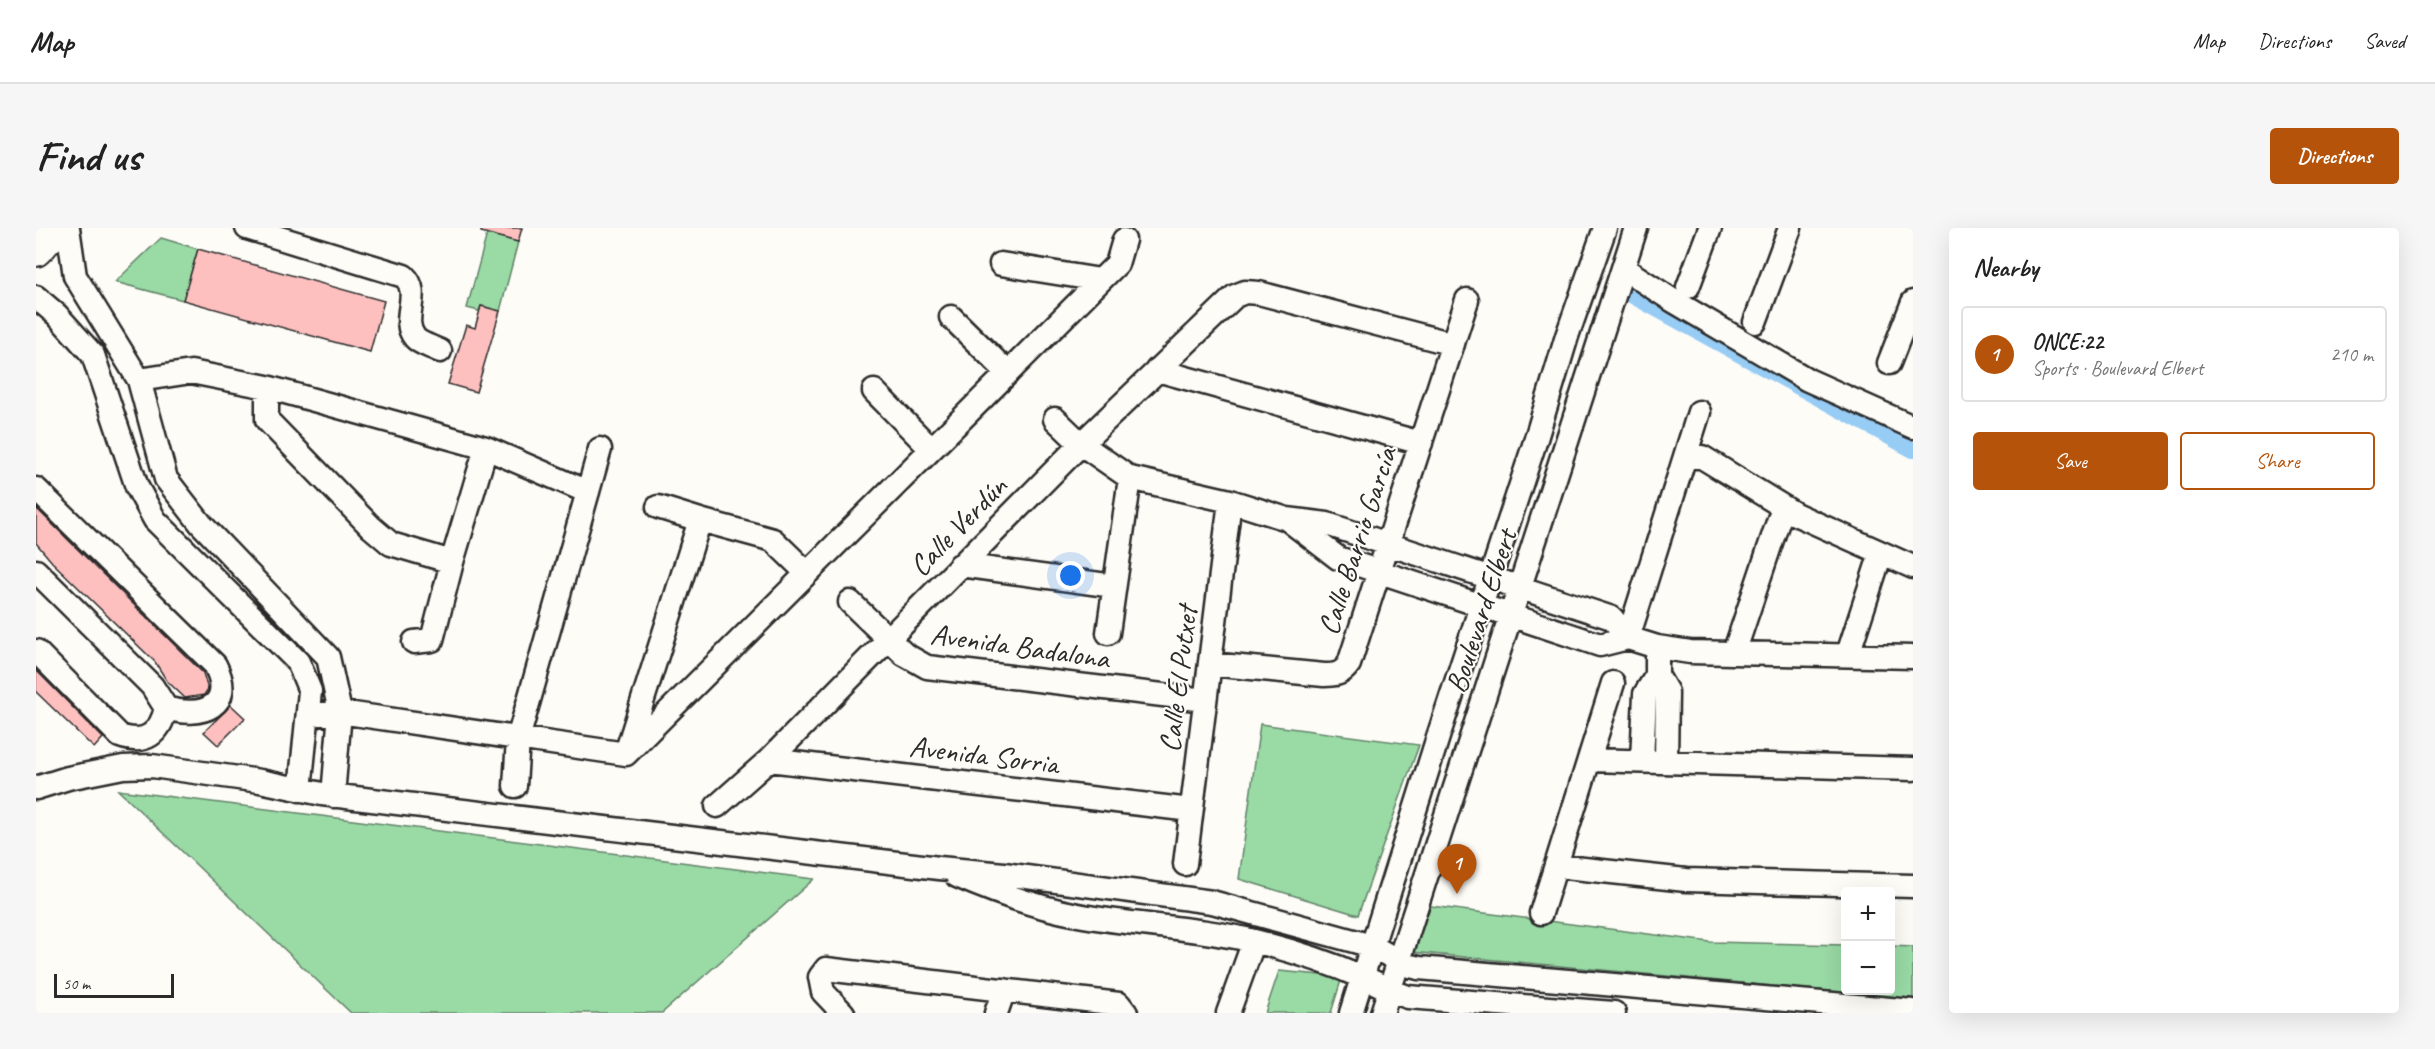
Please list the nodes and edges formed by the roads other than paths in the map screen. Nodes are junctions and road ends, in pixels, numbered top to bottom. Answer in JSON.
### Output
{"nodes":[{"id":1,"x":59,"y":228,"type":"edge"},
{"id":2,"x":68,"y":228,"type":"edge"},
{"id":3,"x":247,"y":228,"type":"edge"},
{"id":4,"x":1605,"y":228,"type":"edge"},
{"id":5,"x":1636,"y":228,"type":"edge"},
{"id":6,"x":1710,"y":228,"type":"edge"},
{"id":7,"x":1790,"y":228,"type":"edge"},
{"id":8,"x":1124,"y":240,"type":"dead end"},
{"id":9,"x":36,"y":251,"type":"edge"},
{"id":10,"x":1001,"y":264,"type":"dead end"},
{"id":11,"x":1623,"y":268,"type":"junction"},
{"id":12,"x":1100,"y":280,"type":"junction"},
{"id":13,"x":1688,"y":287,"type":"dead end"},
{"id":14,"x":36,"y":297,"type":"edge"},
{"id":15,"x":1467,"y":300,"type":"dead end"},
{"id":16,"x":1913,"y":302,"type":"edge"},
{"id":17,"x":951,"y":317,"type":"dead end"},
{"id":18,"x":1755,"y":322,"type":"dead end"},
{"id":19,"x":1906,"y":342,"type":"edge"},
{"id":20,"x":1452,"y":344,"type":"junction"},
{"id":21,"x":440,"y":351,"type":"dead end"},
{"id":22,"x":1889,"y":363,"type":"dead end"},
{"id":23,"x":1157,"y":370,"type":"junction"},
{"id":24,"x":1008,"y":373,"type":"junction"},
{"id":25,"x":139,"y":380,"type":"junction"},
{"id":26,"x":267,"y":387,"type":"junction"},
{"id":27,"x":874,"y":391,"type":"dead end"},
{"id":28,"x":1699,"y":412,"type":"dead end"},
{"id":29,"x":1055,"y":419,"type":"dead end"},
{"id":30,"x":1913,"y":427,"type":"edge"},
{"id":31,"x":1421,"y":443,"type":"junction"},
{"id":32,"x":1081,"y":444,"type":"junction"},
{"id":33,"x":486,"y":448,"type":"junction"},
{"id":34,"x":600,"y":449,"type":"dead end"},
{"id":35,"x":930,"y":449,"type":"junction"},
{"id":36,"x":1685,"y":457,"type":"junction"},
{"id":37,"x":1130,"y":478,"type":"junction"},
{"id":38,"x":36,"y":489,"type":"edge"},
{"id":39,"x":588,"y":492,"type":"junction"},
{"id":40,"x":1230,"y":501,"type":"junction"},
{"id":41,"x":658,"y":507,"type":"dead end"},
{"id":42,"x":1783,"y":507,"type":"junction"},
{"id":43,"x":1287,"y":519,"type":"junction"},
{"id":44,"x":700,"y":520,"type":"junction"},
{"id":45,"x":1388,"y":544,"type":"junction"},
{"id":46,"x":1881,"y":553,"type":"junction"},
{"id":47,"x":452,"y":562,"type":"junction"},
{"id":48,"x":960,"y":565,"type":"junction"},
{"id":49,"x":1913,"y":567,"type":"edge"},
{"id":50,"x":36,"y":570,"type":"edge"},
{"id":51,"x":1379,"y":572,"type":"junction"},
{"id":52,"x":807,"y":573,"type":"junction"},
{"id":53,"x":1491,"y":578,"type":"junction"},
{"id":54,"x":1114,"y":586,"type":"junction"},
{"id":55,"x":1520,"y":588,"type":"junction"},
{"id":56,"x":850,"y":602,"type":"dead end"},
{"id":57,"x":1482,"y":606,"type":"junction"},
{"id":58,"x":1511,"y":615,"type":"junction"},
{"id":59,"x":1108,"y":633,"type":"dead end"},
{"id":60,"x":1628,"y":638,"type":"junction"},
{"id":61,"x":890,"y":639,"type":"junction"},
{"id":62,"x":414,"y":642,"type":"dead end"},
{"id":63,"x":1657,"y":647,"type":"junction"},
{"id":64,"x":36,"y":651,"type":"edge"},
{"id":65,"x":1734,"y":653,"type":"junction"},
{"id":66,"x":1848,"y":654,"type":"junction"},
{"id":67,"x":1913,"y":657,"type":"edge"},
{"id":68,"x":1210,"y":663,"type":"junction"},
{"id":69,"x":1657,"y":675,"type":"junction"},
{"id":70,"x":1613,"y":683,"type":"dead end"},
{"id":71,"x":1205,"y":700,"type":"junction"},
{"id":72,"x":166,"y":708,"type":"junction"},
{"id":73,"x":340,"y":712,"type":"junction"},
{"id":74,"x":308,"y":715,"type":"junction"},
{"id":75,"x":518,"y":739,"type":"junction"},
{"id":76,"x":626,"y":754,"type":"junction"},
{"id":77,"x":769,"y":760,"type":"junction"},
{"id":78,"x":1589,"y":760,"type":"junction"},
{"id":79,"x":1642,"y":761,"type":"junction"},
{"id":80,"x":1666,"y":762,"type":"junction"},
{"id":81,"x":1913,"y":769,"type":"edge"},
{"id":82,"x":515,"y":786,"type":"dead end"},
{"id":83,"x":36,"y":788,"type":"edge"},
{"id":84,"x":300,"y":790,"type":"junction"},
{"id":85,"x":333,"y":796,"type":"junction"},
{"id":86,"x":717,"y":806,"type":"dead end"},
{"id":87,"x":1191,"y":810,"type":"junction"},
{"id":88,"x":1185,"y":864,"type":"dead end"},
{"id":89,"x":1556,"y":866,"type":"junction"},
{"id":90,"x":1002,"y":884,"type":"junction"},
{"id":91,"x":1913,"y":886,"type":"edge"},
{"id":92,"x":1541,"y":913,"type":"dead end"},
{"id":93,"x":1254,"y":941,"type":"junction"},
{"id":94,"x":1372,"y":946,"type":"junction"},
{"id":95,"x":1399,"y":962,"type":"junction"},
{"id":96,"x":1363,"y":977,"type":"junction"},
{"id":97,"x":1004,"y":990,"type":"junction"},
{"id":98,"x":1389,"y":990,"type":"junction"},
{"id":99,"x":1751,"y":1005,"type":"edge"},
{"id":100,"x":1775,"y":1006,"type":"edge"},
{"id":101,"x":1913,"y":1011,"type":"edge"},
{"id":102,"x":843,"y":1013,"type":"edge"},
{"id":103,"x":996,"y":1013,"type":"edge"},
{"id":104,"x":1126,"y":1013,"type":"edge"},
{"id":105,"x":1228,"y":1013,"type":"edge"},
{"id":106,"x":1351,"y":1013,"type":"edge"},
{"id":107,"x":1382,"y":1013,"type":"edge"},
{"id":108,"x":1614,"y":1013,"type":"edge"}],
"edges":[{"from":1,"to":9,"type":"main road"},
{"from":2,"to":25,"type":"street"},
{"from":3,"to":21,"type":"street"},
{"from":4,"to":53,"type":"street","name":"Boulevard Elbert"},
{"from":5,"to":11,"type":"street","name":"Boulevard Elbert"},
{"from":6,"to":13,"type":"street"},
{"from":7,"to":18,"type":"street"},
{"from":8,"to":12,"type":"street"},
{"from":10,"to":12,"type":"street"},
{"from":11,"to":30,"type":"street"},
{"from":11,"to":55,"type":"street","name":"Boulevard Elbert"},
{"from":12,"to":24,"type":"street"},
{"from":14,"to":74,"type":"street"},
{"from":15,"to":20,"type":"street","name":"Calle Barrio García"},
{"from":16,"to":19,"type":"street"},
{"from":17,"to":24,"type":"street"},
{"from":19,"to":22,"type":"street"},
{"from":20,"to":23,"type":"street","name":"Calle Verdún"},
{"from":20,"to":31,"type":"street","name":"Calle Barrio García"},
{"from":23,"to":31,"type":"street"},
{"from":23,"to":32,"type":"street","name":"Calle Verdún"},
{"from":24,"to":35,"type":"street"},
{"from":25,"to":26,"type":"street"},
{"from":25,"to":73,"type":"street"},
{"from":26,"to":33,"type":"street"},
{"from":26,"to":47,"type":"street"},
{"from":27,"to":35,"type":"street"},
{"from":28,"to":36,"type":"street"},
{"from":29,"to":32,"type":"street"},
{"from":31,"to":45,"type":"street","name":"Calle Barrio García"},
{"from":32,"to":37,"type":"street"},
{"from":32,"to":48,"type":"street","name":"Calle Verdún"},
{"from":33,"to":39,"type":"street"},
{"from":33,"to":47,"type":"street"},
{"from":34,"to":39,"type":"street"},
{"from":35,"to":52,"type":"street"},
{"from":36,"to":42,"type":"street"},
{"from":36,"to":60,"type":"street"},
{"from":37,"to":40,"type":"street"},
{"from":37,"to":54,"type":"street"},
{"from":38,"to":72,"type":"street"},
{"from":39,"to":75,"type":"street"},
{"from":40,"to":43,"type":"street"},
{"from":40,"to":68,"type":"street","name":"Calle El Putxet"},
{"from":41,"to":44,"type":"street"},
{"from":42,"to":46,"type":"street"},
{"from":42,"to":65,"type":"street"},
{"from":43,"to":45,"type":"street"},
{"from":43,"to":51,"type":"street"},
{"from":44,"to":52,"type":"street"},
{"from":44,"to":76,"type":"street"},
{"from":45,"to":51,"type":"street","name":"Calle Barrio García"},
{"from":45,"to":53,"type":"street"},
{"from":46,"to":49,"type":"street"},
{"from":46,"to":66,"type":"street"},
{"from":47,"to":62,"type":"street"},
{"from":48,"to":54,"type":"street"},
{"from":48,"to":61,"type":"street","name":"Calle Verdún"},
{"from":50,"to":72,"type":"street"},
{"from":51,"to":57,"type":"street"},
{"from":51,"to":68,"type":"street","name":"Calle Barrio García"},
{"from":52,"to":76,"type":"street"},
{"from":53,"to":55,"type":"street"},
{"from":53,"to":57,"type":"street","name":"Boulevard Elbert"},
{"from":54,"to":59,"type":"street"},
{"from":55,"to":58,"type":"street","name":"Boulevard Elbert"},
{"from":55,"to":60,"type":"street"},
{"from":56,"to":61,"type":"street","name":"Avenida Badalona"},
{"from":57,"to":58,"type":"street"},
{"from":57,"to":94,"type":"street","name":"Boulevard Elbert"},
{"from":58,"to":60,"type":"street"},
{"from":58,"to":95,"type":"street","name":"Boulevard Elbert"},
{"from":60,"to":63,"type":"street"},
{"from":61,"to":71,"type":"street","name":"Avenida Badalona"},
{"from":61,"to":77,"type":"street","name":"Calle Verdún"},
{"from":63,"to":65,"type":"street"},
{"from":63,"to":69,"type":"street"},
{"from":64,"to":72,"type":"street"},
{"from":65,"to":66,"type":"street"},
{"from":66,"to":67,"type":"street"},
{"from":68,"to":71,"type":"street","name":"Calle El Putxet"},
{"from":69,"to":79,"type":"street"},
{"from":69,"to":80,"type":"street"},
{"from":70,"to":78,"type":"street"},
{"from":71,"to":87,"type":"street","name":"Calle El Putxet"},
{"from":73,"to":74,"type":"street"},
{"from":73,"to":75,"type":"street"},
{"from":73,"to":85,"type":"street"},
{"from":74,"to":84,"type":"street"},
{"from":75,"to":76,"type":"street"},
{"from":75,"to":82,"type":"street"},
{"from":77,"to":86,"type":"street","name":"Calle Verdún"},
{"from":77,"to":87,"type":"street","name":"Avenida Sorria"},
{"from":78,"to":79,"type":"street"},
{"from":78,"to":89,"type":"street"},
{"from":79,"to":80,"type":"street"},
{"from":80,"to":81,"type":"street"},
{"from":83,"to":84,"type":"street"},
{"from":84,"to":85,"type":"street"},
{"from":85,"to":90,"type":"street"},
{"from":87,"to":88,"type":"street","name":"Calle El Putxet"},
{"from":89,"to":91,"type":"street"},
{"from":89,"to":92,"type":"street"},
{"from":90,"to":93,"type":"street"},
{"from":90,"to":94,"type":"street"},
{"from":93,"to":96,"type":"street"},
{"from":93,"to":105,"type":"street"},
{"from":94,"to":95,"type":"street"},
{"from":94,"to":96,"type":"street","name":"Boulevard Elbert"},
{"from":95,"to":98,"type":"street","name":"Boulevard Elbert"},
{"from":95,"to":99,"type":"street"},
{"from":96,"to":98,"type":"street"},
{"from":96,"to":106,"type":"street","name":"Boulevard Elbert"},
{"from":97,"to":102,"type":"street"},
{"from":97,"to":103,"type":"street"},
{"from":97,"to":104,"type":"street"},
{"from":98,"to":107,"type":"street","name":"Boulevard Elbert"},
{"from":98,"to":108,"type":"street"},
{"from":99,"to":100,"type":"street"},
{"from":100,"to":101,"type":"street"}]}
